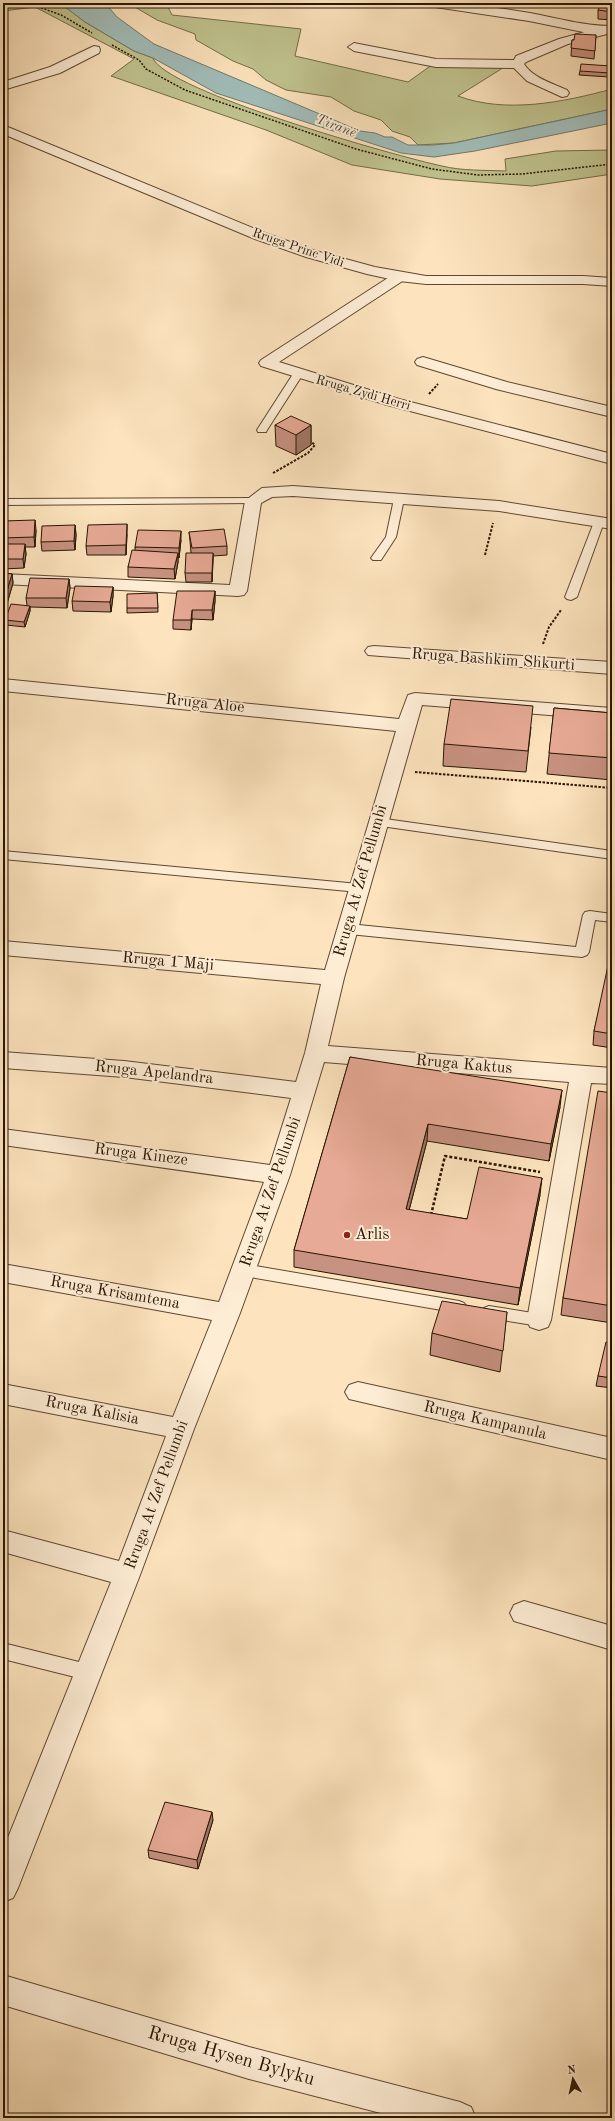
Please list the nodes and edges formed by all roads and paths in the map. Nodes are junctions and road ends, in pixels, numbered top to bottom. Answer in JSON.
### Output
{"nodes":[{"id":1,"x":28,"y":3,"type":"edge"},
{"id":2,"x":435,"y":3,"type":"edge"},
{"id":3,"x":609,"y":30,"type":"edge"},
{"id":4,"x":580,"y":32,"type":"junction"},
{"id":5,"x":96,"y":35,"type":"dead end"},
{"id":6,"x":107,"y":42,"type":"dead end"},
{"id":7,"x":354,"y":47,"type":"dead end"},
{"id":8,"x":94,"y":50,"type":"dead end"},
{"id":9,"x":518,"y":64,"type":"junction"},
{"id":10,"x":3,"y":86,"type":"edge"},
{"id":11,"x":562,"y":93,"type":"dead end"},
{"id":12,"x":3,"y":129,"type":"edge"},
{"id":13,"x":612,"y":164,"type":"edge"},
{"id":14,"x":399,"y":277,"type":"junction"},
{"id":15,"x":612,"y":282,"type":"edge"},
{"id":16,"x":423,"y":362,"type":"dead end"},
{"id":17,"x":451,"y":371,"type":"junction"},
{"id":18,"x":298,"y":374,"type":"junction"},
{"id":19,"x":416,"y":408,"type":"junction"},
{"id":20,"x":612,"y":412,"type":"edge"},
{"id":21,"x":262,"y":430,"type":"dead end"},
{"id":22,"x":304,"y":438,"type":"edge"},
{"id":23,"x":612,"y":459,"type":"edge"},
{"id":24,"x":268,"y":492,"type":"junction"},
{"id":25,"x":399,"y":499,"type":"junction"},
{"id":26,"x":253,"y":501,"type":"junction"},
{"id":27,"x":3,"y":502,"type":"edge"},
{"id":28,"x":499,"y":506,"type":"junction"},
{"id":29,"x":606,"y":523,"type":"edge"},
{"id":30,"x":485,"y":555,"type":"dead end"},
{"id":31,"x":378,"y":558,"type":"dead end"},
{"id":32,"x":3,"y":579,"type":"edge"},
{"id":33,"x":570,"y":597,"type":"joint"},
{"id":34,"x":374,"y":651,"type":"dead end"},
{"id":35,"x":536,"y":663,"type":"junction"},
{"id":36,"x":612,"y":668,"type":"edge"},
{"id":37,"x":3,"y":685,"type":"edge"},
{"id":38,"x":612,"y":714,"type":"edge"},
{"id":39,"x":406,"y":726,"type":"junction"},
{"id":40,"x":392,"y":772,"type":"junction"},
{"id":41,"x":612,"y":788,"type":"edge"},
{"id":42,"x":378,"y":822,"type":"junction"},
{"id":43,"x":3,"y":855,"type":"edge"},
{"id":44,"x":612,"y":855,"type":"edge"},
{"id":45,"x":359,"y":888,"type":"junction"},
{"id":46,"x":612,"y":918,"type":"edge"},
{"id":47,"x":348,"y":928,"type":"junction"},
{"id":48,"x":3,"y":948,"type":"edge"},
{"id":49,"x":333,"y":978,"type":"junction"},
{"id":50,"x":316,"y":1052,"type":"junction"},
{"id":51,"x":3,"y":1060,"type":"edge"},
{"id":52,"x":581,"y":1076,"type":"junction"},
{"id":53,"x":612,"y":1076,"type":"edge"},
{"id":54,"x":304,"y":1091,"type":"junction"},
{"id":55,"x":3,"y":1137,"type":"edge"},
{"id":56,"x":278,"y":1175,"type":"junction"},
{"id":57,"x":564,"y":1175,"type":"junction"},
{"id":58,"x":429,"y":1223,"type":"edge"},
{"id":59,"x":244,"y":1270,"type":"junction"},
{"id":60,"x":3,"y":1273,"type":"edge"},
{"id":61,"x":228,"y":1313,"type":"junction"},
{"id":62,"x":539,"y":1320,"type":"joint"},
{"id":63,"x":358,"y":1392,"type":"dead end"},
{"id":64,"x":3,"y":1394,"type":"edge"},
{"id":65,"x":181,"y":1428,"type":"junction"},
{"id":66,"x":612,"y":1449,"type":"edge"},
{"id":67,"x":3,"y":1541,"type":"edge"},
{"id":68,"x":127,"y":1575,"type":"junction"},
{"id":69,"x":524,"y":1613,"type":"dead end"},
{"id":70,"x":612,"y":1638,"type":"edge"},
{"id":71,"x":3,"y":1651,"type":"edge"},
{"id":72,"x":87,"y":1672,"type":"junction"},
{"id":73,"x":3,"y":1888,"type":"edge"},
{"id":74,"x":3,"y":1990,"type":"edge"},
{"id":75,"x":460,"y":2118,"type":"edge"}],
"edges":[{"from":1,"to":5,"type":"path"},
{"from":2,"to":4,"type":"street"},
{"from":3,"to":4,"type":"street"},
{"from":4,"to":9,"type":"street"},
{"from":6,"to":13,"type":"path"},
{"from":7,"to":9,"type":"street"},
{"from":8,"to":10,"type":"street"},
{"from":9,"to":11,"type":"street"},
{"from":12,"to":14,"type":"street","name":"Rruga Princ Vidi"},
{"from":14,"to":15,"type":"street","name":"Rruga Princ Vidi"},
{"from":14,"to":18,"type":"street","name":"Rruga Zydi Herri"},
{"from":16,"to":17,"type":"street"},
{"from":17,"to":19,"type":"path"},
{"from":17,"to":20,"type":"street"},
{"from":18,"to":19,"type":"street","name":"Rruga Zydi Herri"},
{"from":18,"to":21,"type":"lane"},
{"from":19,"to":23,"type":"street","name":"Rruga Zydi Herri"},
{"from":22,"to":24,"type":"path"},
{"from":24,"to":25,"type":"street"},
{"from":24,"to":26,"type":"street"},
{"from":25,"to":28,"type":"street"},
{"from":25,"to":31,"type":"lane"},
{"from":26,"to":27,"type":"lane"},
{"from":26,"to":32,"type":"street"},
{"from":28,"to":29,"type":"street"},
{"from":28,"to":30,"type":"path"},
{"from":29,"to":33,"type":"lane"},
{"from":33,"to":35,"type":"path"},
{"from":34,"to":35,"type":"street","name":"Rruga Bashkim Shkurti"},
{"from":35,"to":36,"type":"street","name":"Rruga Bashkim Shkurti"},
{"from":37,"to":39,"type":"street","name":"Rruga Aloe"},
{"from":38,"to":39,"type":"street","name":"Rruga At Zef Pellumbi"},
{"from":39,"to":40,"type":"street","name":"Rruga At Zef Pellumbi"},
{"from":40,"to":41,"type":"path"},
{"from":40,"to":42,"type":"street","name":"Rruga At Zef Pellumbi"},
{"from":42,"to":44,"type":"lane"},
{"from":42,"to":45,"type":"street","name":"Rruga At Zef Pellumbi"},
{"from":43,"to":45,"type":"lane"},
{"from":45,"to":47,"type":"street","name":"Rruga At Zef Pellumbi"},
{"from":46,"to":47,"type":"lane"},
{"from":47,"to":49,"type":"street","name":"Rruga At Zef Pellumbi"},
{"from":48,"to":49,"type":"street","name":"Rruga 1 Maji"},
{"from":49,"to":50,"type":"street","name":"Rruga At Zef Pellumbi"},
{"from":50,"to":52,"type":"street","name":"Rruga Kaktus"},
{"from":50,"to":54,"type":"street","name":"Rruga At Zef Pellumbi"},
{"from":51,"to":54,"type":"street","name":"Rruga Apelandra"},
{"from":52,"to":53,"type":"street","name":"Rruga Kaktus"},
{"from":52,"to":57,"type":"street"},
{"from":54,"to":56,"type":"street","name":"Rruga At Zef Pellumbi"},
{"from":55,"to":56,"type":"street","name":"Rruga Kineze"},
{"from":56,"to":59,"type":"street","name":"Rruga At Zef Pellumbi"},
{"from":57,"to":58,"type":"path"},
{"from":57,"to":62,"type":"street"},
{"from":59,"to":61,"type":"street","name":"Rruga At Zef Pellumbi"},
{"from":59,"to":62,"type":"lane"},
{"from":60,"to":61,"type":"street","name":"Rruga Krisamtema"},
{"from":61,"to":65,"type":"street","name":"Rruga At Zef Pellumbi"},
{"from":63,"to":66,"type":"street","name":"Rruga Kampanula"},
{"from":64,"to":65,"type":"street","name":"Rruga Kalisia"},
{"from":65,"to":68,"type":"street","name":"Rruga At Zef Pellumbi"},
{"from":67,"to":68,"type":"street"},
{"from":68,"to":72,"type":"street","name":"Rruga At Zef Pellumbi"},
{"from":69,"to":70,"type":"street"},
{"from":71,"to":72,"type":"lane"},
{"from":72,"to":73,"type":"street","name":"Rruga At Zef Pellumbi"},
{"from":74,"to":75,"type":"street","name":"Rruga Hysen Bylyku"}]}
